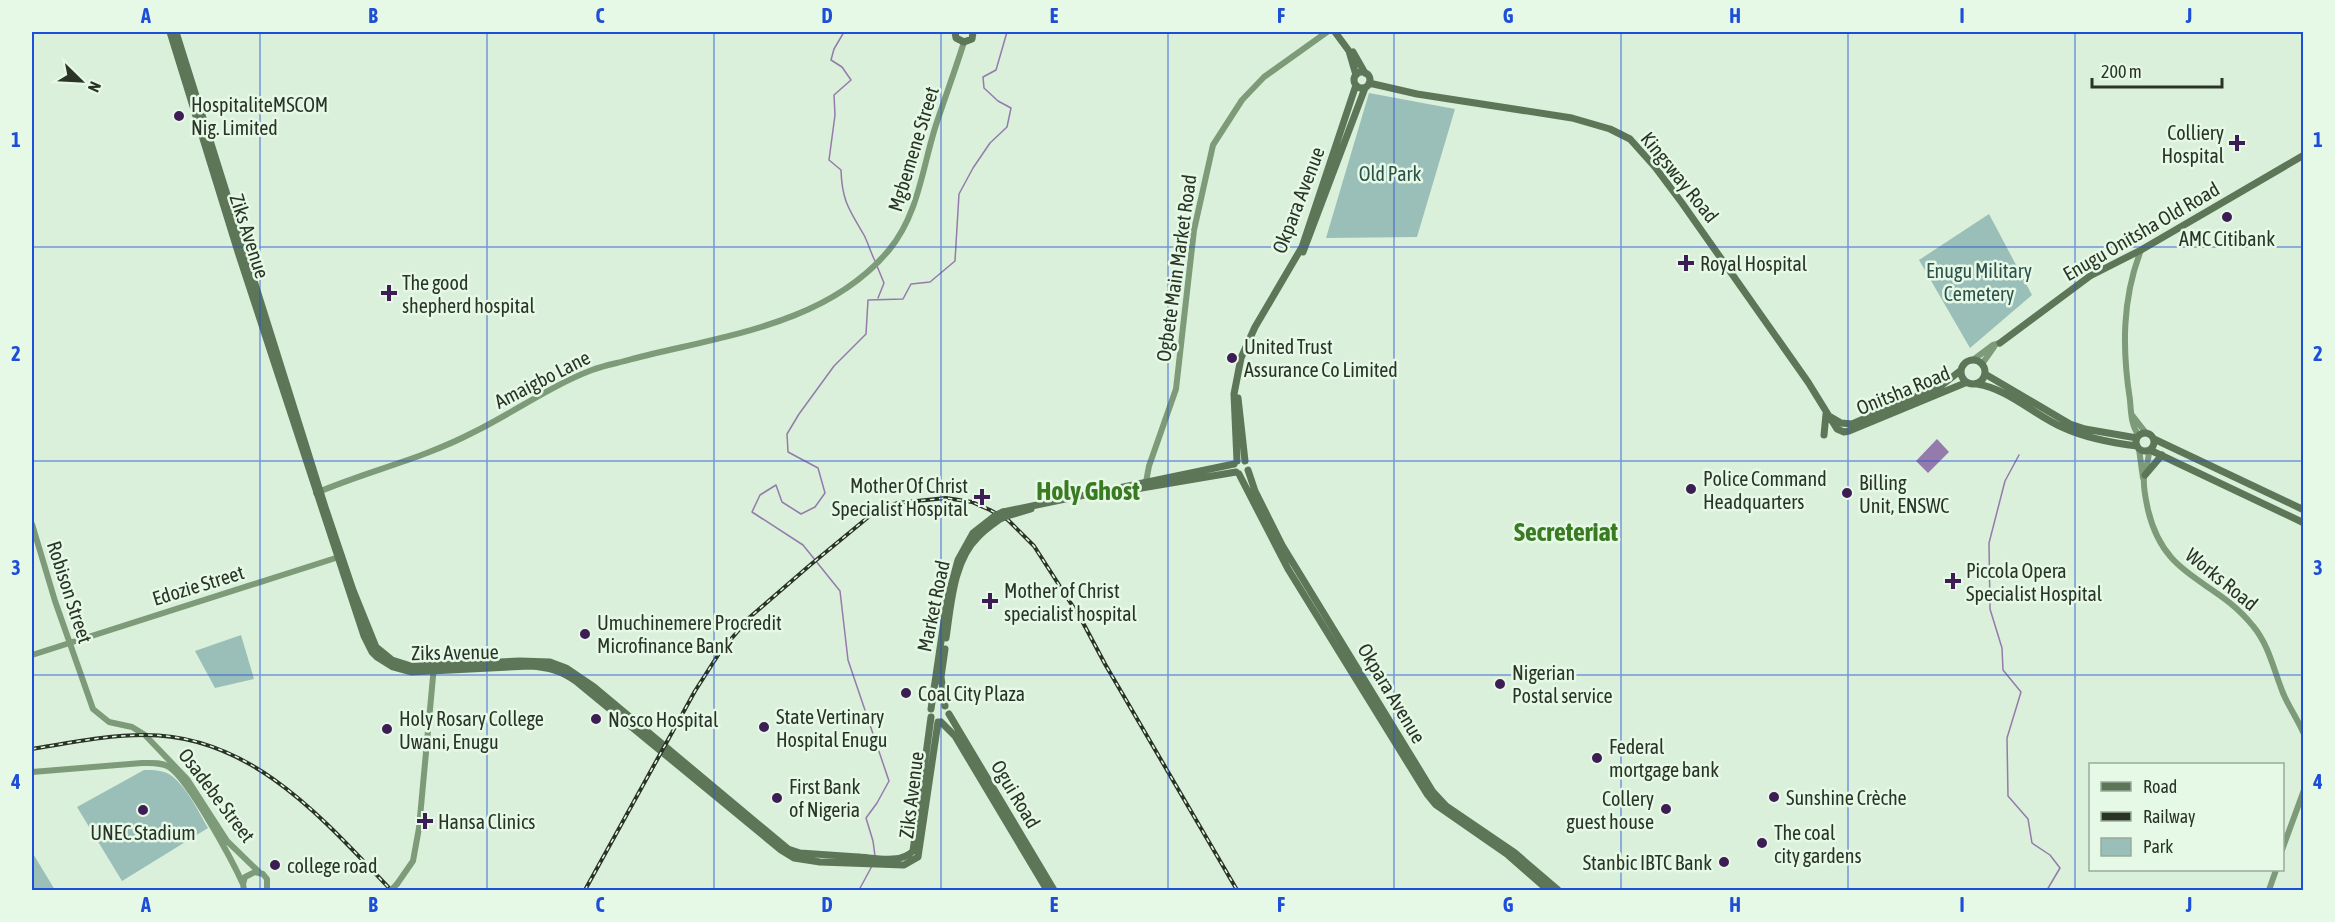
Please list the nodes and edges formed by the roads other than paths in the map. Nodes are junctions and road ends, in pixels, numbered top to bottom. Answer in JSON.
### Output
{"nodes":[{"id":1,"x":170,"y":32,"type":"edge"},
{"id":2,"x":176,"y":32,"type":"edge"},
{"id":3,"x":955,"y":32,"type":"edge"},
{"id":4,"x":973,"y":32,"type":"edge"},
{"id":5,"x":1327,"y":32,"type":"edge"},
{"id":6,"x":1335,"y":32,"type":"edge"},
{"id":7,"x":1340,"y":32,"type":"edge"},
{"id":8,"x":964,"y":42,"type":"junction"},
{"id":9,"x":1356,"y":75,"type":"junction"},
{"id":10,"x":1367,"y":80,"type":"junction"},
{"id":11,"x":1356,"y":85,"type":"junction"},
{"id":12,"x":2304,"y":155,"type":"edge"},
{"id":13,"x":2142,"y":250,"type":"junction"},
{"id":14,"x":2124,"y":258,"type":"junction"},
{"id":15,"x":2135,"y":267,"type":"junction"},
{"id":16,"x":825,"y":303,"type":"joint"},
{"id":17,"x":2000,"y":343,"type":"junction"},
{"id":18,"x":1246,"y":351,"type":"junction"},
{"id":19,"x":1973,"y":360,"type":"junction"},
{"id":20,"x":1982,"y":364,"type":"junction"},
{"id":21,"x":1960,"y":371,"type":"junction"},
{"id":22,"x":1985,"y":374,"type":"junction"},
{"id":23,"x":1965,"y":383,"type":"junction"},
{"id":24,"x":1977,"y":384,"type":"junction"},
{"id":25,"x":1828,"y":414,"type":"junction"},
{"id":26,"x":1824,"y":435,"type":"dead end"},
{"id":27,"x":2141,"y":435,"type":"junction"},
{"id":28,"x":2154,"y":439,"type":"junction"},
{"id":29,"x":2138,"y":448,"type":"junction"},
{"id":30,"x":2149,"y":451,"type":"junction"},
{"id":31,"x":2162,"y":455,"type":"junction"},
{"id":32,"x":1239,"y":462,"type":"junction"},
{"id":33,"x":1248,"y":470,"type":"junction"},
{"id":34,"x":1237,"y":473,"type":"junction"},
{"id":35,"x":2144,"y":477,"type":"junction"},
{"id":36,"x":1146,"y":482,"type":"junction"},
{"id":37,"x":318,"y":492,"type":"junction"},
{"id":38,"x":2304,"y":510,"type":"edge"},
{"id":39,"x":1002,"y":515,"type":"junction"},
{"id":40,"x":2304,"y":523,"type":"edge"},
{"id":41,"x":32,"y":524,"type":"edge"},
{"id":42,"x":1275,"y":539,"type":"junction"},
{"id":43,"x":339,"y":557,"type":"junction"},
{"id":44,"x":69,"y":643,"type":"junction"},
{"id":45,"x":32,"y":655,"type":"edge"},
{"id":46,"x":434,"y":668,"type":"junction"},
{"id":47,"x":77,"y":669,"type":"joint"},
{"id":48,"x":945,"y":706,"type":"junction"},
{"id":49,"x":949,"y":714,"type":"junction"},
{"id":50,"x":1382,"y":714,"type":"junction"},
{"id":51,"x":935,"y":718,"type":"junction"},
{"id":52,"x":2303,"y":731,"type":"edge"},
{"id":53,"x":170,"y":760,"type":"junction"},
{"id":54,"x":165,"y":765,"type":"junction"},
{"id":55,"x":32,"y":772,"type":"edge"},
{"id":56,"x":2303,"y":791,"type":"edge"},
{"id":57,"x":2284,"y":847,"type":"edge"},
{"id":58,"x":2276,"y":871,"type":"edge"},
{"id":59,"x":259,"y":872,"type":"junction"},
{"id":60,"x":243,"y":887,"type":"edge"},
{"id":61,"x":267,"y":891,"type":"edge"},
{"id":62,"x":391,"y":891,"type":"edge"},
{"id":63,"x":1047,"y":891,"type":"edge"},
{"id":64,"x":1054,"y":891,"type":"edge"},
{"id":65,"x":1548,"y":891,"type":"edge"},
{"id":66,"x":1558,"y":891,"type":"edge"},
{"id":67,"x":2269,"y":891,"type":"edge"}],
"edges":[{"from":1,"to":37,"type":"main road","name":"Ziks Avenue"},
{"from":2,"to":37,"type":"main road","name":"Ziks Avenue"},
{"from":3,"to":8,"type":"main road"},
{"from":4,"to":8,"type":"main road"},
{"from":5,"to":36,"type":"main road","name":"Ogbete Main Market Road"},
{"from":6,"to":9,"type":"main road"},
{"from":7,"to":10,"type":"main road"},
{"from":8,"to":16,"type":"main road","name":"Mgbemene Street"},
{"from":9,"to":10,"type":"main road"},
{"from":9,"to":11,"type":"main road","name":"Okpara Avenue"},
{"from":10,"to":11,"type":"main road"},
{"from":10,"to":18,"type":"main road","name":"Okpara Avenue"},
{"from":10,"to":25,"type":"main road","name":"Kingsway Road"},
{"from":11,"to":18,"type":"main road","name":"Okpara Avenue"},
{"from":12,"to":13,"type":"main road","name":"Enugu Onitsha Old Road"},
{"from":13,"to":14,"type":"main road","name":"Enugu Onitsha Old Road"},
{"from":13,"to":15,"type":"main road"},
{"from":14,"to":15,"type":"main road"},
{"from":14,"to":17,"type":"main road","name":"Enugu Onitsha Old Road"},
{"from":15,"to":27,"type":"main road"},
{"from":16,"to":37,"type":"main road","name":"Amaigbo Lane"},
{"from":17,"to":19,"type":"main road"},
{"from":17,"to":20,"type":"main road"},
{"from":18,"to":32,"type":"main road","name":"Okpara Avenue"},
{"from":19,"to":20,"type":"main road"},
{"from":19,"to":21,"type":"main road"},
{"from":20,"to":22,"type":"main road"},
{"from":21,"to":23,"type":"main road"},
{"from":21,"to":25,"type":"main road","name":"Onitsha Road"},
{"from":22,"to":24,"type":"main road"},
{"from":22,"to":27,"type":"main road"},
{"from":23,"to":24,"type":"main road"},
{"from":23,"to":25,"type":"main road","name":"Onitsha Road"},
{"from":24,"to":29,"type":"main road","name":"Onitsha Road"},
{"from":25,"to":26,"type":"main road"},
{"from":27,"to":28,"type":"main road"},
{"from":27,"to":29,"type":"main road"},
{"from":28,"to":30,"type":"main road"},
{"from":28,"to":38,"type":"main road"},
{"from":29,"to":30,"type":"main road","name":"Onitsha Road"},
{"from":29,"to":35,"type":"main road"},
{"from":30,"to":31,"type":"main road"},
{"from":30,"to":35,"type":"main road","name":"Works Road"},
{"from":31,"to":35,"type":"main road"},
{"from":31,"to":40,"type":"main road"},
{"from":32,"to":33,"type":"main road","name":"Okpara Avenue"},
{"from":32,"to":34,"type":"main road","name":"Okpara Avenue"},
{"from":32,"to":36,"type":"main road","name":"Market Road"},
{"from":33,"to":34,"type":"main road","name":"Market Road"},
{"from":33,"to":42,"type":"main road","name":"Okpara Avenue"},
{"from":34,"to":39,"type":"main road","name":"Market Road"},
{"from":34,"to":42,"type":"main road","name":"Okpara Avenue"},
{"from":35,"to":52,"type":"main road","name":"Works Road"},
{"from":36,"to":39,"type":"main road","name":"Market Road"},
{"from":37,"to":43,"type":"main road","name":"Ziks Avenue"},
{"from":39,"to":48,"type":"main road","name":"Market Road"},
{"from":39,"to":51,"type":"main road","name":"Market Road"},
{"from":41,"to":44,"type":"main road","name":"Robison Street"},
{"from":42,"to":50,"type":"main road","name":"Okpara Avenue"},
{"from":43,"to":44,"type":"main road","name":"Edozie Street"},
{"from":43,"to":46,"type":"main road","name":"Ziks Avenue"},
{"from":44,"to":45,"type":"main road","name":"Edozie Street"},
{"from":44,"to":47,"type":"main road","name":"Robison Street"},
{"from":46,"to":51,"type":"main road","name":"Ziks Avenue"},
{"from":46,"to":62,"type":"main road","bridge":true},
{"from":47,"to":53,"type":"main road","name":"Osadebe Street"},
{"from":48,"to":49,"type":"main road","name":"Market Road"},
{"from":48,"to":51,"type":"main road"},
{"from":49,"to":51,"type":"main road"},
{"from":49,"to":64,"type":"main road","name":"Ogui Road"},
{"from":50,"to":65,"type":"main road","name":"Okpara Avenue"},
{"from":50,"to":66,"type":"main road","name":"Okpara Avenue"},
{"from":51,"to":63,"type":"main road","name":"Ogui Road"},
{"from":53,"to":54,"type":"main road"},
{"from":53,"to":59,"type":"main road","name":"Osadebe Street"},
{"from":54,"to":55,"type":"main road","name":"Osadebe Street"},
{"from":54,"to":60,"type":"main road","name":"Osadebe Street"},
{"from":56,"to":57,"type":"main road"},
{"from":58,"to":67,"type":"main road"},
{"from":59,"to":60,"type":"main road"},
{"from":59,"to":61,"type":"main road"}]}
